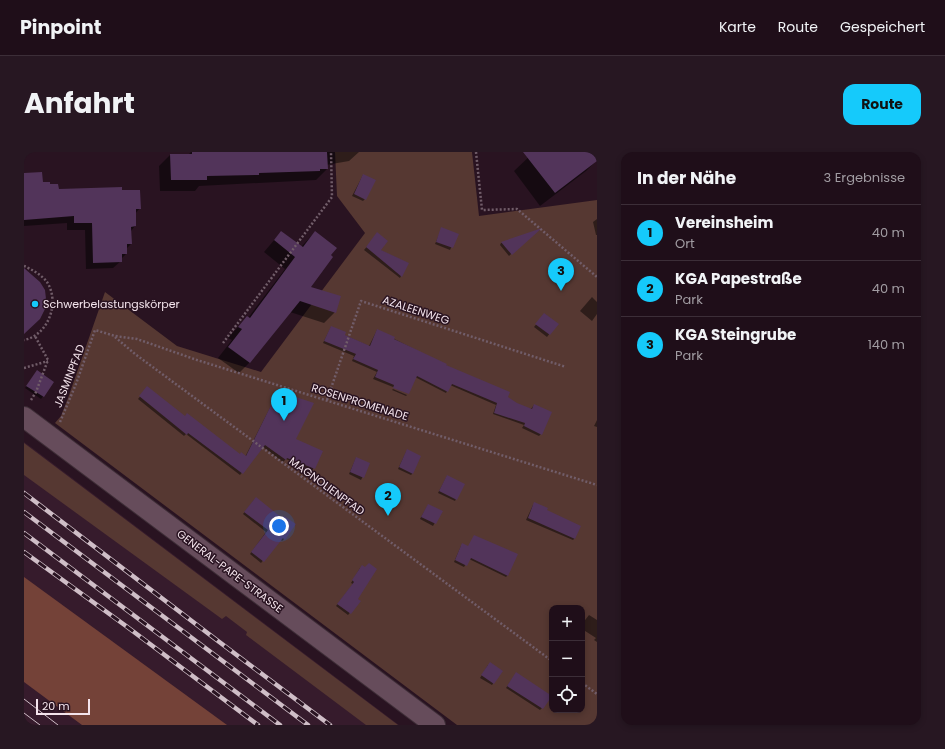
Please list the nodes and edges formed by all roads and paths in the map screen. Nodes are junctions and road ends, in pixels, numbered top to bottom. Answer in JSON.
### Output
{"nodes":[{"id":1,"x":331,"y":152,"type":"edge"},
{"id":2,"x":476,"y":152,"type":"edge"},
{"id":3,"x":24,"y":266,"type":"edge"},
{"id":4,"x":597,"y":277,"type":"edge"},
{"id":5,"x":95,"y":330,"type":"joint"},
{"id":6,"x":35,"y":336,"type":"junction"},
{"id":7,"x":115,"y":336,"type":"junction"},
{"id":8,"x":24,"y":340,"type":"edge"},
{"id":9,"x":223,"y":343,"type":"dead end"},
{"id":10,"x":48,"y":360,"type":"junction"},
{"id":11,"x":566,"y":367,"type":"dead end"},
{"id":12,"x":24,"y":368,"type":"edge"},
{"id":13,"x":36,"y":392,"type":"dead end"},
{"id":14,"x":327,"y":400,"type":"junction"},
{"id":15,"x":24,"y":417,"type":"edge"},
{"id":16,"x":57,"y":428,"type":"dead end"},
{"id":17,"x":597,"y":485,"type":"edge"},
{"id":18,"x":549,"y":659,"type":"edge"},
{"id":19,"x":585,"y":685,"type":"edge"},
{"id":20,"x":597,"y":694,"type":"edge"},
{"id":21,"x":435,"y":725,"type":"edge"}],
"edges":[{"from":1,"to":9,"type":"path"},
{"from":2,"to":4,"type":"path"},
{"from":3,"to":6,"type":"path"},
{"from":5,"to":7,"type":"path","name":"ROSENPROMENADE"},
{"from":5,"to":16,"type":"path","name":"JASMINPFAD"},
{"from":6,"to":8,"type":"path"},
{"from":6,"to":10,"type":"path"},
{"from":7,"to":14,"type":"path","name":"ROSENPROMENADE"},
{"from":7,"to":18,"type":"path","name":"MAGNOLIENPFAD"},
{"from":10,"to":12,"type":"path"},
{"from":10,"to":13,"type":"path"},
{"from":11,"to":14,"type":"path","name":"AZALEENWEG"},
{"from":14,"to":17,"type":"path","name":"ROSENPROMENADE"},
{"from":15,"to":21,"type":"street","name":"GENERAL-PAPE-STRASSE"},
{"from":19,"to":20,"type":"path"}]}
